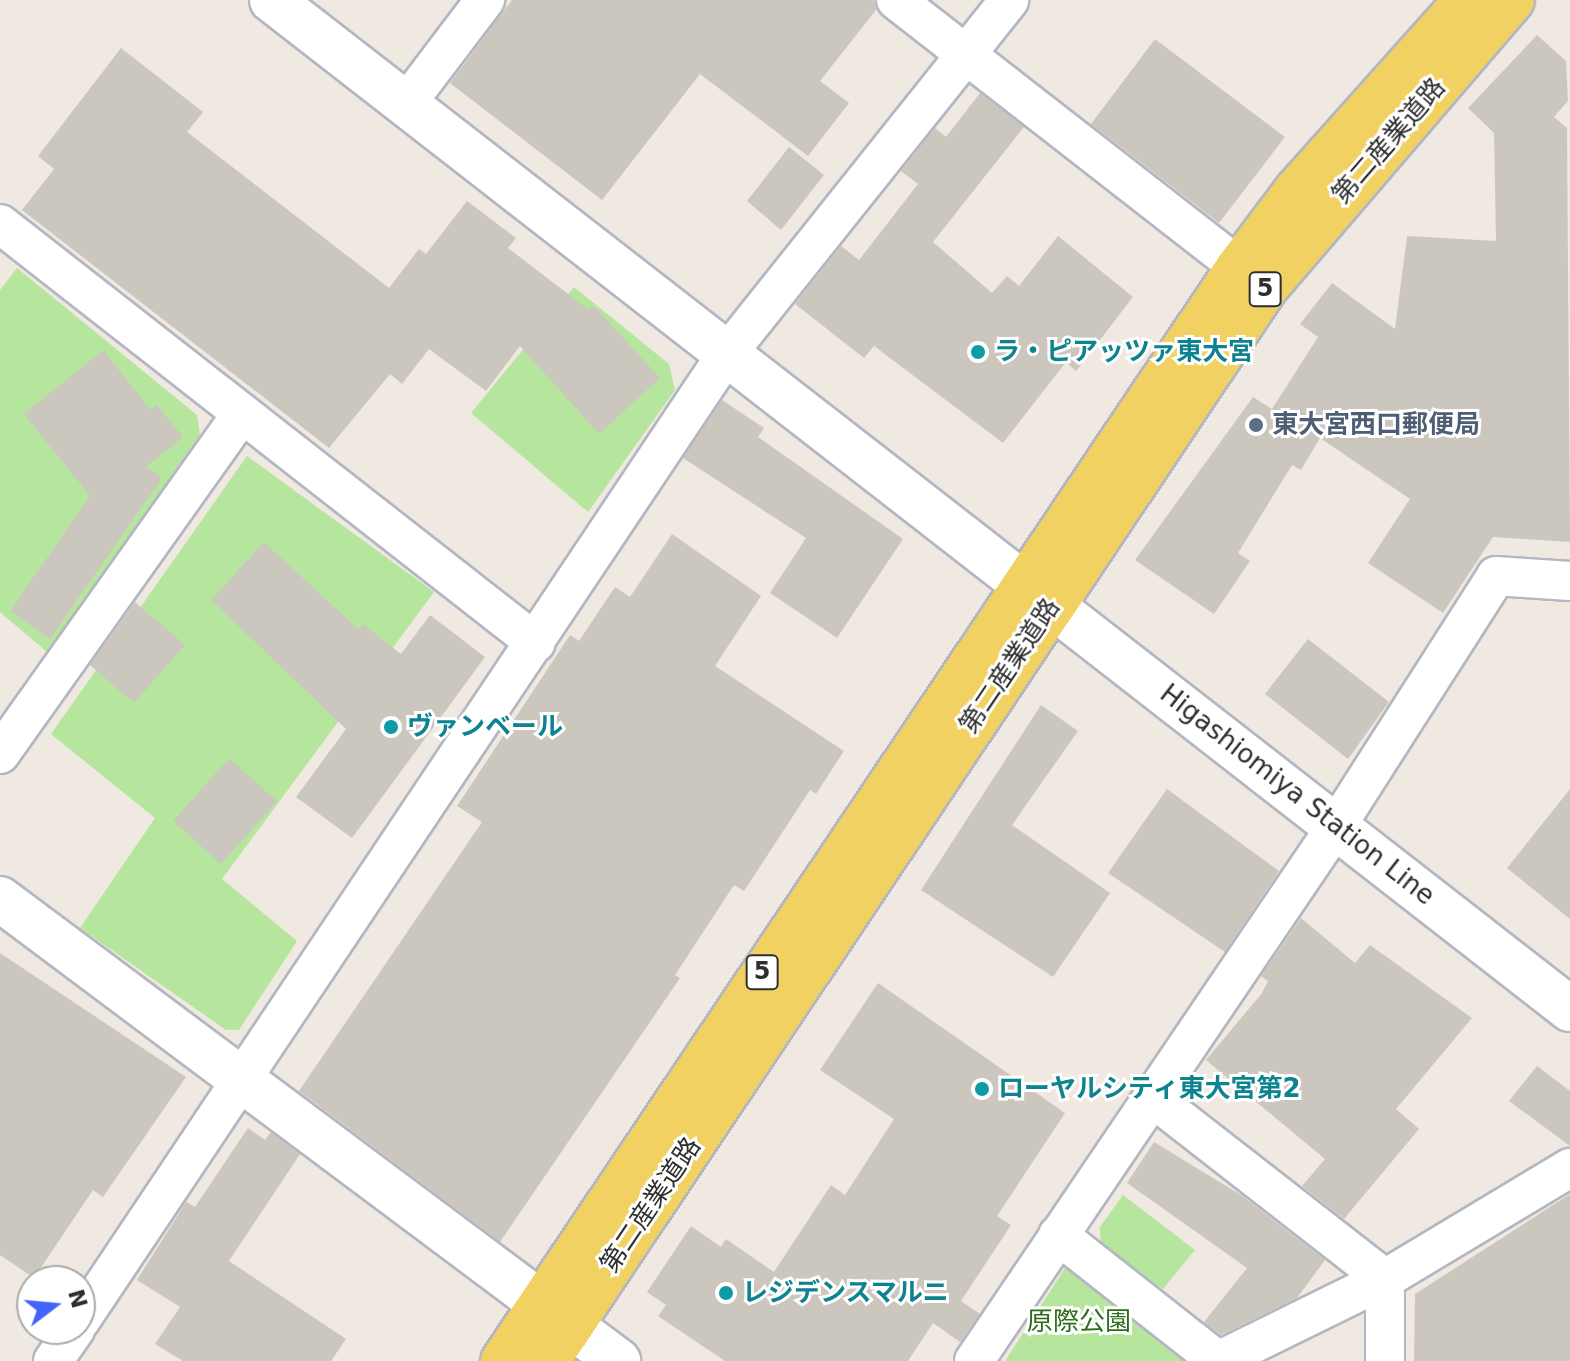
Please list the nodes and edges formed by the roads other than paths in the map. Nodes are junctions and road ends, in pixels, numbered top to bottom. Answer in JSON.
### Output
{"nodes":[{"id":1,"x":272,"y":0,"type":"edge"},
{"id":2,"x":485,"y":0,"type":"edge"},
{"id":3,"x":896,"y":0,"type":"edge"},
{"id":4,"x":1009,"y":0,"type":"edge"},
{"id":5,"x":1467,"y":0,"type":"edge"},
{"id":6,"x":1512,"y":0,"type":"edge"},
{"id":7,"x":966,"y":54,"type":"junction"},
{"id":8,"x":406,"y":104,"type":"junction"},
{"id":9,"x":0,"y":224,"type":"edge"},
{"id":10,"x":1252,"y":277,"type":"junction"},
{"id":11,"x":726,"y":355,"type":"junction"},
{"id":12,"x":242,"y":414,"type":"junction"},
{"id":13,"x":1570,"y":581,"type":"edge"},
{"id":14,"x":1036,"y":594,"type":"junction"},
{"id":15,"x":536,"y":643,"type":"junction"},
{"id":16,"x":0,"y":754,"type":"edge"},
{"id":17,"x":1337,"y":825,"type":"junction"},
{"id":18,"x":0,"y":899,"type":"edge"},
{"id":19,"x":1570,"y":1009,"type":"edge"},
{"id":20,"x":246,"y":1080,"type":"junction"},
{"id":21,"x":1154,"y":1099,"type":"junction"},
{"id":22,"x":1570,"y":1168,"type":"edge"},
{"id":23,"x":1058,"y":1235,"type":"junction"},
{"id":24,"x":1385,"y":1279,"type":"junction"},
{"id":25,"x":96,"y":1298,"type":"edge"},
{"id":26,"x":552,"y":1331,"type":"edge"},
{"id":27,"x":503,"y":1361,"type":"edge"},
{"id":28,"x":618,"y":1361,"type":"edge"},
{"id":29,"x":974,"y":1361,"type":"edge"},
{"id":30,"x":1218,"y":1361,"type":"edge"},
{"id":31,"x":1385,"y":1361,"type":"edge"}],
"edges":[{"from":1,"to":8,"type":"street","name":"Higashiomiya Station Line"},
{"from":2,"to":8,"type":"street"},
{"from":3,"to":7,"type":"street"},
{"from":4,"to":7,"type":"street"},
{"from":5,"to":10,"type":"main road","name":"第二産業道路","number":"5"},
{"from":6,"to":10,"type":"main road","name":"第二産業道路","number":"5"},
{"from":7,"to":10,"type":"street"},
{"from":7,"to":11,"type":"street"},
{"from":8,"to":11,"type":"street","name":"Higashiomiya Station Line"},
{"from":9,"to":12,"type":"street"},
{"from":10,"to":14,"type":"main road","name":"第二産業道路","number":"5"},
{"from":11,"to":14,"type":"street","name":"Higashiomiya Station Line"},
{"from":11,"to":15,"type":"street"},
{"from":12,"to":15,"type":"street"},
{"from":12,"to":16,"type":"street"},
{"from":13,"to":17,"type":"street"},
{"from":14,"to":17,"type":"street","name":"Higashiomiya Station Line"},
{"from":14,"to":26,"type":"main road","name":"第二産業道路","number":"5"},
{"from":15,"to":20,"type":"street"},
{"from":17,"to":19,"type":"street","name":"Higashiomiya Station Line"},
{"from":17,"to":21,"type":"street"},
{"from":18,"to":20,"type":"street"},
{"from":20,"to":25,"type":"street"},
{"from":20,"to":26,"type":"street"},
{"from":21,"to":23,"type":"street"},
{"from":21,"to":24,"type":"street"},
{"from":22,"to":24,"type":"street"},
{"from":23,"to":29,"type":"street"},
{"from":23,"to":30,"type":"street"},
{"from":24,"to":30,"type":"street"},
{"from":24,"to":31,"type":"street"},
{"from":26,"to":27,"type":"main road","name":"第二産業道路","number":"5"},
{"from":26,"to":28,"type":"street"}]}
